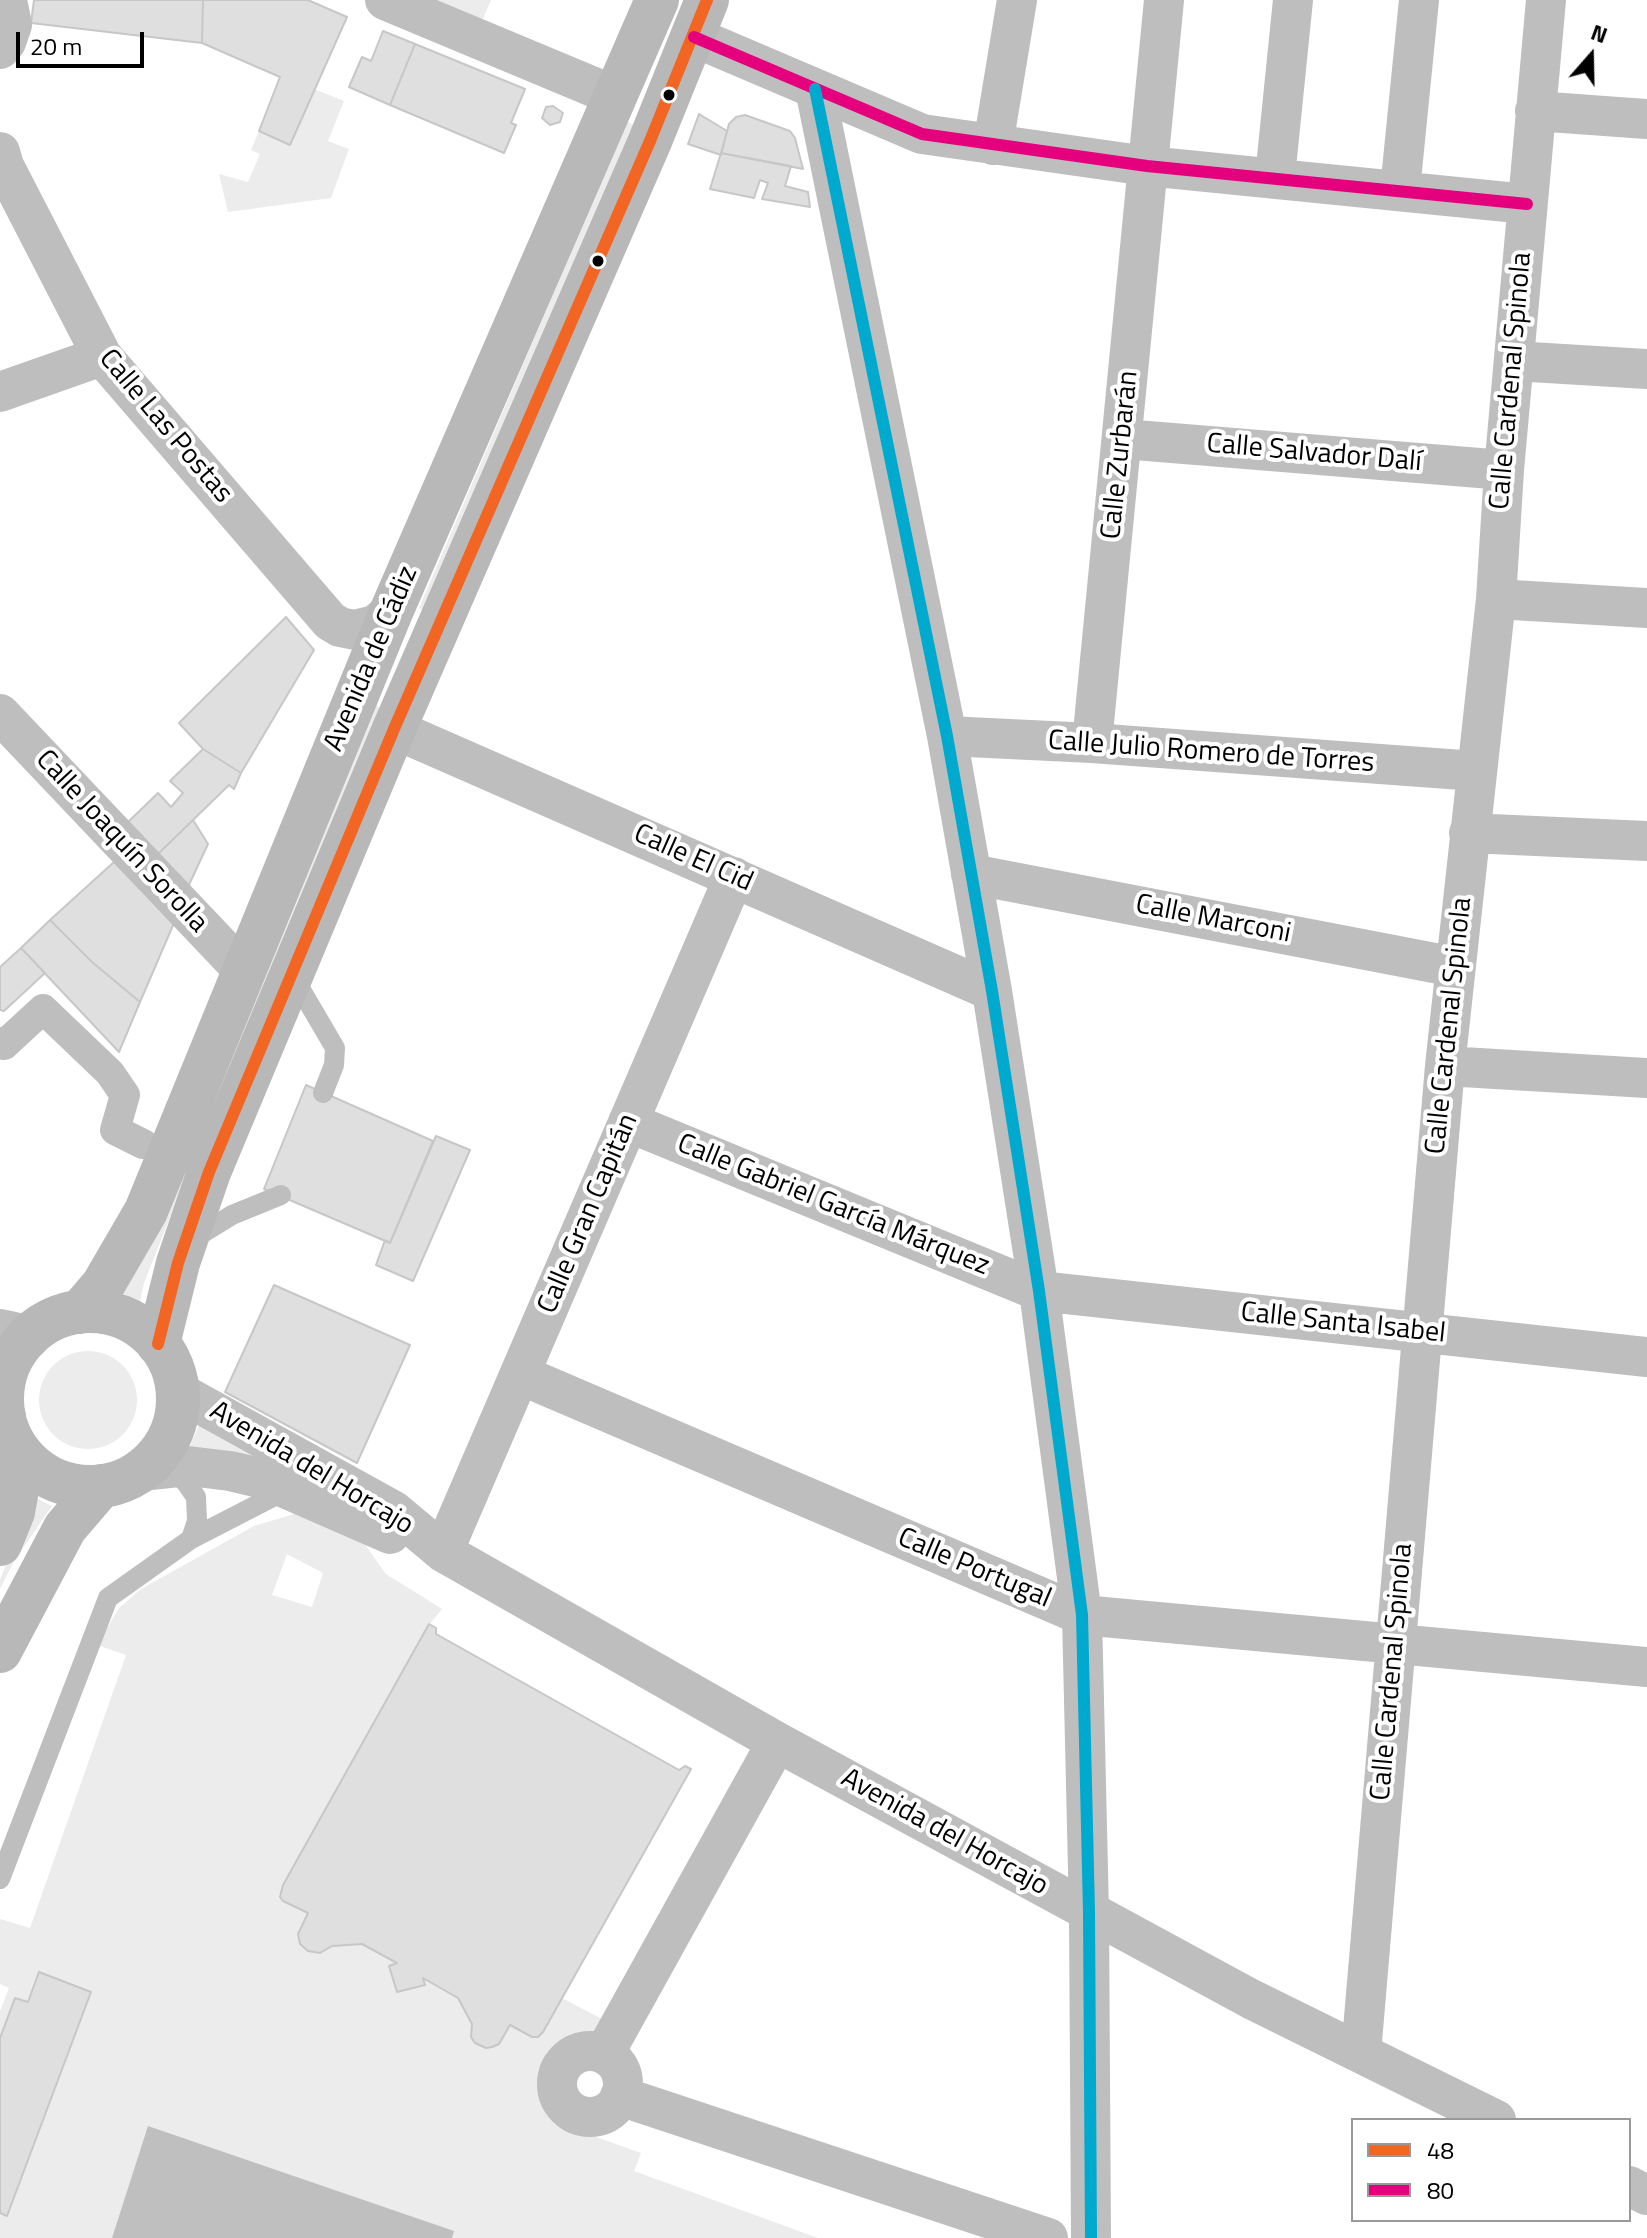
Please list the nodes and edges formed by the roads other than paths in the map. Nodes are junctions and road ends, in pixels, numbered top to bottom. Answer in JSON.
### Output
{"nodes":[{"id":1,"x":8,"y":0,"type":"edge"},
{"id":2,"x":385,"y":0,"type":"edge"},
{"id":3,"x":657,"y":0,"type":"edge"},
{"id":4,"x":1017,"y":0,"type":"edge"},
{"id":5,"x":1164,"y":0,"type":"edge"},
{"id":6,"x":1293,"y":0,"type":"edge"},
{"id":7,"x":1419,"y":0,"type":"edge"},
{"id":8,"x":1546,"y":0,"type":"edge"},
{"id":9,"x":700,"y":18,"type":"edge"},
{"id":10,"x":0,"y":49,"type":"edge"},
{"id":11,"x":815,"y":89,"type":"junction"},
{"id":12,"x":615,"y":96,"type":"junction"},
{"id":13,"x":1535,"y":111,"type":"junction"},
{"id":14,"x":1647,"y":119,"type":"edge"},
{"id":15,"x":993,"y":145,"type":"junction"},
{"id":16,"x":0,"y":152,"type":"edge"},
{"id":17,"x":1147,"y":166,"type":"junction"},
{"id":18,"x":1275,"y":177,"type":"junction"},
{"id":19,"x":1400,"y":190,"type":"junction"},
{"id":20,"x":1527,"y":204,"type":"junction"},
{"id":21,"x":102,"y":356,"type":"junction"},
{"id":22,"x":1514,"y":361,"type":"junction"},
{"id":23,"x":1647,"y":369,"type":"edge"},
{"id":24,"x":0,"y":392,"type":"edge"},
{"id":25,"x":1123,"y":439,"type":"junction"},
{"id":26,"x":1504,"y":470,"type":"junction"},
{"id":27,"x":1496,"y":599,"type":"junction"},
{"id":28,"x":1647,"y":608,"type":"edge"},
{"id":29,"x":391,"y":612,"type":"junction"},
{"id":30,"x":0,"y":714,"type":"edge"},
{"id":31,"x":394,"y":729,"type":"junction"},
{"id":32,"x":947,"y":736,"type":"junction"},
{"id":33,"x":1092,"y":743,"type":"junction"},
{"id":34,"x":1476,"y":771,"type":"junction"},
{"id":35,"x":1469,"y":833,"type":"junction"},
{"id":36,"x":1647,"y":841,"type":"edge"},
{"id":37,"x":971,"y":874,"type":"junction"},
{"id":38,"x":734,"y":877,"type":"junction"},
{"id":39,"x":297,"y":962,"type":"junction"},
{"id":40,"x":1455,"y":967,"type":"junction"},
{"id":41,"x":243,"y":970,"type":"junction"},
{"id":42,"x":992,"y":991,"type":"junction"},
{"id":43,"x":0,"y":1042,"type":"edge"},
{"id":44,"x":1445,"y":1066,"type":"junction"},
{"id":45,"x":1647,"y":1078,"type":"edge"},
{"id":46,"x":323,"y":1093,"type":"dead end"},
{"id":47,"x":628,"y":1122,"type":"junction"},
{"id":48,"x":143,"y":1144,"type":"dead end"},
{"id":49,"x":281,"y":1195,"type":"dead end"},
{"id":50,"x":184,"y":1247,"type":"junction"},
{"id":51,"x":1039,"y":1291,"type":"junction"},
{"id":52,"x":80,"y":1312,"type":"junction"},
{"id":53,"x":1422,"y":1332,"type":"junction"},
{"id":54,"x":14,"y":1334,"type":"edge"},
{"id":55,"x":158,"y":1344,"type":"junction"},
{"id":56,"x":1647,"y":1357,"type":"edge"},
{"id":57,"x":521,"y":1375,"type":"junction"},
{"id":58,"x":177,"y":1391,"type":"junction"},
{"id":59,"x":2,"y":1415,"type":"edge"},
{"id":60,"x":23,"y":1456,"type":"junction"},
{"id":61,"x":134,"y":1475,"type":"junction"},
{"id":62,"x":286,"y":1490,"type":"junction"},
{"id":63,"x":191,"y":1539,"type":"junction"},
{"id":64,"x":0,"y":1544,"type":"edge"},
{"id":65,"x":443,"y":1552,"type":"junction"},
{"id":66,"x":1082,"y":1615,"type":"junction"},
{"id":67,"x":1395,"y":1643,"type":"junction"},
{"id":68,"x":0,"y":1651,"type":"edge"},
{"id":69,"x":1647,"y":1667,"type":"edge"},
{"id":70,"x":777,"y":1742,"type":"junction"},
{"id":71,"x":0,"y":1879,"type":"edge"},
{"id":72,"x":1089,"y":1912,"type":"junction"},
{"id":73,"x":1361,"y":2053,"type":"junction"},
{"id":74,"x":604,"y":2054,"type":"junction"},
{"id":75,"x":620,"y":2096,"type":"junction"},
{"id":76,"x":1492,"y":2118,"type":"edge"},
{"id":77,"x":1048,"y":2238,"type":"edge"},
{"id":78,"x":1091,"y":2238,"type":"edge"}],
"edges":[{"from":1,"to":10,"type":"street"},
{"from":2,"to":12,"type":"street"},
{"from":3,"to":12,"type":"main road","name":"Avenida de Cádiz"},
{"from":4,"to":15,"type":"street"},
{"from":5,"to":17,"type":"street","name":"Calle Zurbarán"},
{"from":6,"to":18,"type":"street"},
{"from":7,"to":19,"type":"street"},
{"from":8,"to":13,"type":"street","name":"Calle Cardenal Spinola"},
{"from":9,"to":11,"type":"street"},
{"from":9,"to":31,"type":"main road","name":"Avenida de Cádiz"},
{"from":11,"to":15,"type":"street"},
{"from":11,"to":32,"type":"street"},
{"from":12,"to":29,"type":"main road","name":"Avenida de Cádiz"},
{"from":13,"to":14,"type":"street"},
{"from":13,"to":20,"type":"street","name":"Calle Cardenal Spinola"},
{"from":15,"to":17,"type":"street"},
{"from":16,"to":21,"type":"street","name":"Calle Las Postas"},
{"from":17,"to":18,"type":"street"},
{"from":17,"to":25,"type":"street","name":"Calle Zurbarán"},
{"from":18,"to":19,"type":"street"},
{"from":19,"to":20,"type":"street"},
{"from":20,"to":22,"type":"street","name":"Calle Cardenal Spinola"},
{"from":21,"to":24,"type":"street"},
{"from":21,"to":29,"type":"street","name":"Calle Las Postas"},
{"from":22,"to":23,"type":"street"},
{"from":22,"to":26,"type":"street","name":"Calle Cardenal Spinola"},
{"from":25,"to":26,"type":"street","name":"Calle Salvador Dalí"},
{"from":25,"to":33,"type":"street","name":"Calle Zurbarán"},
{"from":26,"to":27,"type":"street","name":"Calle Cardenal Spinola"},
{"from":27,"to":28,"type":"street"},
{"from":27,"to":34,"type":"street","name":"Calle Cardenal Spinola"},
{"from":29,"to":41,"type":"main road","name":"Avenida de Cádiz"},
{"from":30,"to":41,"type":"street","name":"Calle Joaquín Sorolla"},
{"from":31,"to":38,"type":"street","name":"Calle El Cid"},
{"from":31,"to":39,"type":"main road","name":"Avenida de Cádiz"},
{"from":32,"to":33,"type":"street","name":"Calle Julio Romero de Torres"},
{"from":32,"to":37,"type":"street"},
{"from":33,"to":34,"type":"street","name":"Calle Julio Romero de Torres"},
{"from":34,"to":35,"type":"street","name":"Calle Cardenal Spinola"},
{"from":35,"to":36,"type":"street"},
{"from":35,"to":40,"type":"street","name":"Calle Cardenal Spinola"},
{"from":37,"to":40,"type":"street","name":"Calle Marconi"},
{"from":37,"to":42,"type":"street"},
{"from":38,"to":42,"type":"street","name":"Calle El Cid"},
{"from":38,"to":47,"type":"street","name":"Calle Gran Capitán"},
{"from":39,"to":46,"type":"lane"},
{"from":39,"to":50,"type":"main road","name":"Avenida de Cádiz"},
{"from":40,"to":44,"type":"street","name":"Calle Cardenal Spinola"},
{"from":41,"to":52,"type":"main road","name":"Avenida de Cádiz"},
{"from":42,"to":51,"type":"street"},
{"from":43,"to":48,"type":"street"},
{"from":44,"to":45,"type":"street"},
{"from":44,"to":53,"type":"street","name":"Calle Cardenal Spinola"},
{"from":47,"to":51,"type":"street","name":"Calle Gabriel García Márquez"},
{"from":47,"to":57,"type":"street","name":"Calle Gran Capitán"},
{"from":49,"to":50,"type":"lane"},
{"from":50,"to":55,"type":"main road","name":"Avenida de Cádiz"},
{"from":51,"to":53,"type":"street","name":"Calle Santa Isabel"},
{"from":51,"to":66,"type":"street"},
{"from":52,"to":54,"type":"main road"},
{"from":52,"to":55,"type":"main road"},
{"from":53,"to":56,"type":"street","name":"Calle Santa Isabel"},
{"from":53,"to":67,"type":"street","name":"Calle Cardenal Spinola"},
{"from":54,"to":59,"type":"main road"},
{"from":55,"to":58,"type":"main road"},
{"from":57,"to":65,"type":"street","name":"Calle Gran Capitán"},
{"from":57,"to":66,"type":"street","name":"Calle Portugal"},
{"from":58,"to":61,"type":"main road"},
{"from":58,"to":65,"type":"street","name":"Avenida del Horcajo"},
{"from":59,"to":60,"type":"main road"},
{"from":60,"to":61,"type":"main road"},
{"from":60,"to":64,"type":"main road"},
{"from":61,"to":62,"type":"street","name":"Avenida del Horcajo"},
{"from":61,"to":63,"type":"lane"},
{"from":61,"to":68,"type":"main road"},
{"from":62,"to":63,"type":"lane"},
{"from":62,"to":65,"type":"street","name":"Avenida del Horcajo"},
{"from":63,"to":71,"type":"lane"},
{"from":65,"to":70,"type":"street","name":"Avenida del Horcajo"},
{"from":66,"to":67,"type":"street","name":"Calle Portugal"},
{"from":66,"to":72,"type":"street"},
{"from":67,"to":69,"type":"street","name":"Calle Portugal"},
{"from":67,"to":73,"type":"street","name":"Calle Cardenal Spinola"},
{"from":70,"to":72,"type":"street","name":"Avenida del Horcajo"},
{"from":70,"to":74,"type":"street"},
{"from":72,"to":73,"type":"street","name":"Avenida del Horcajo"},
{"from":72,"to":78,"type":"street"},
{"from":73,"to":76,"type":"street","name":"Avenida del Horcajo"},
{"from":74,"to":75,"type":"street"},
{"from":74,"to":75,"type":"street"},
{"from":75,"to":77,"type":"street"}]}
